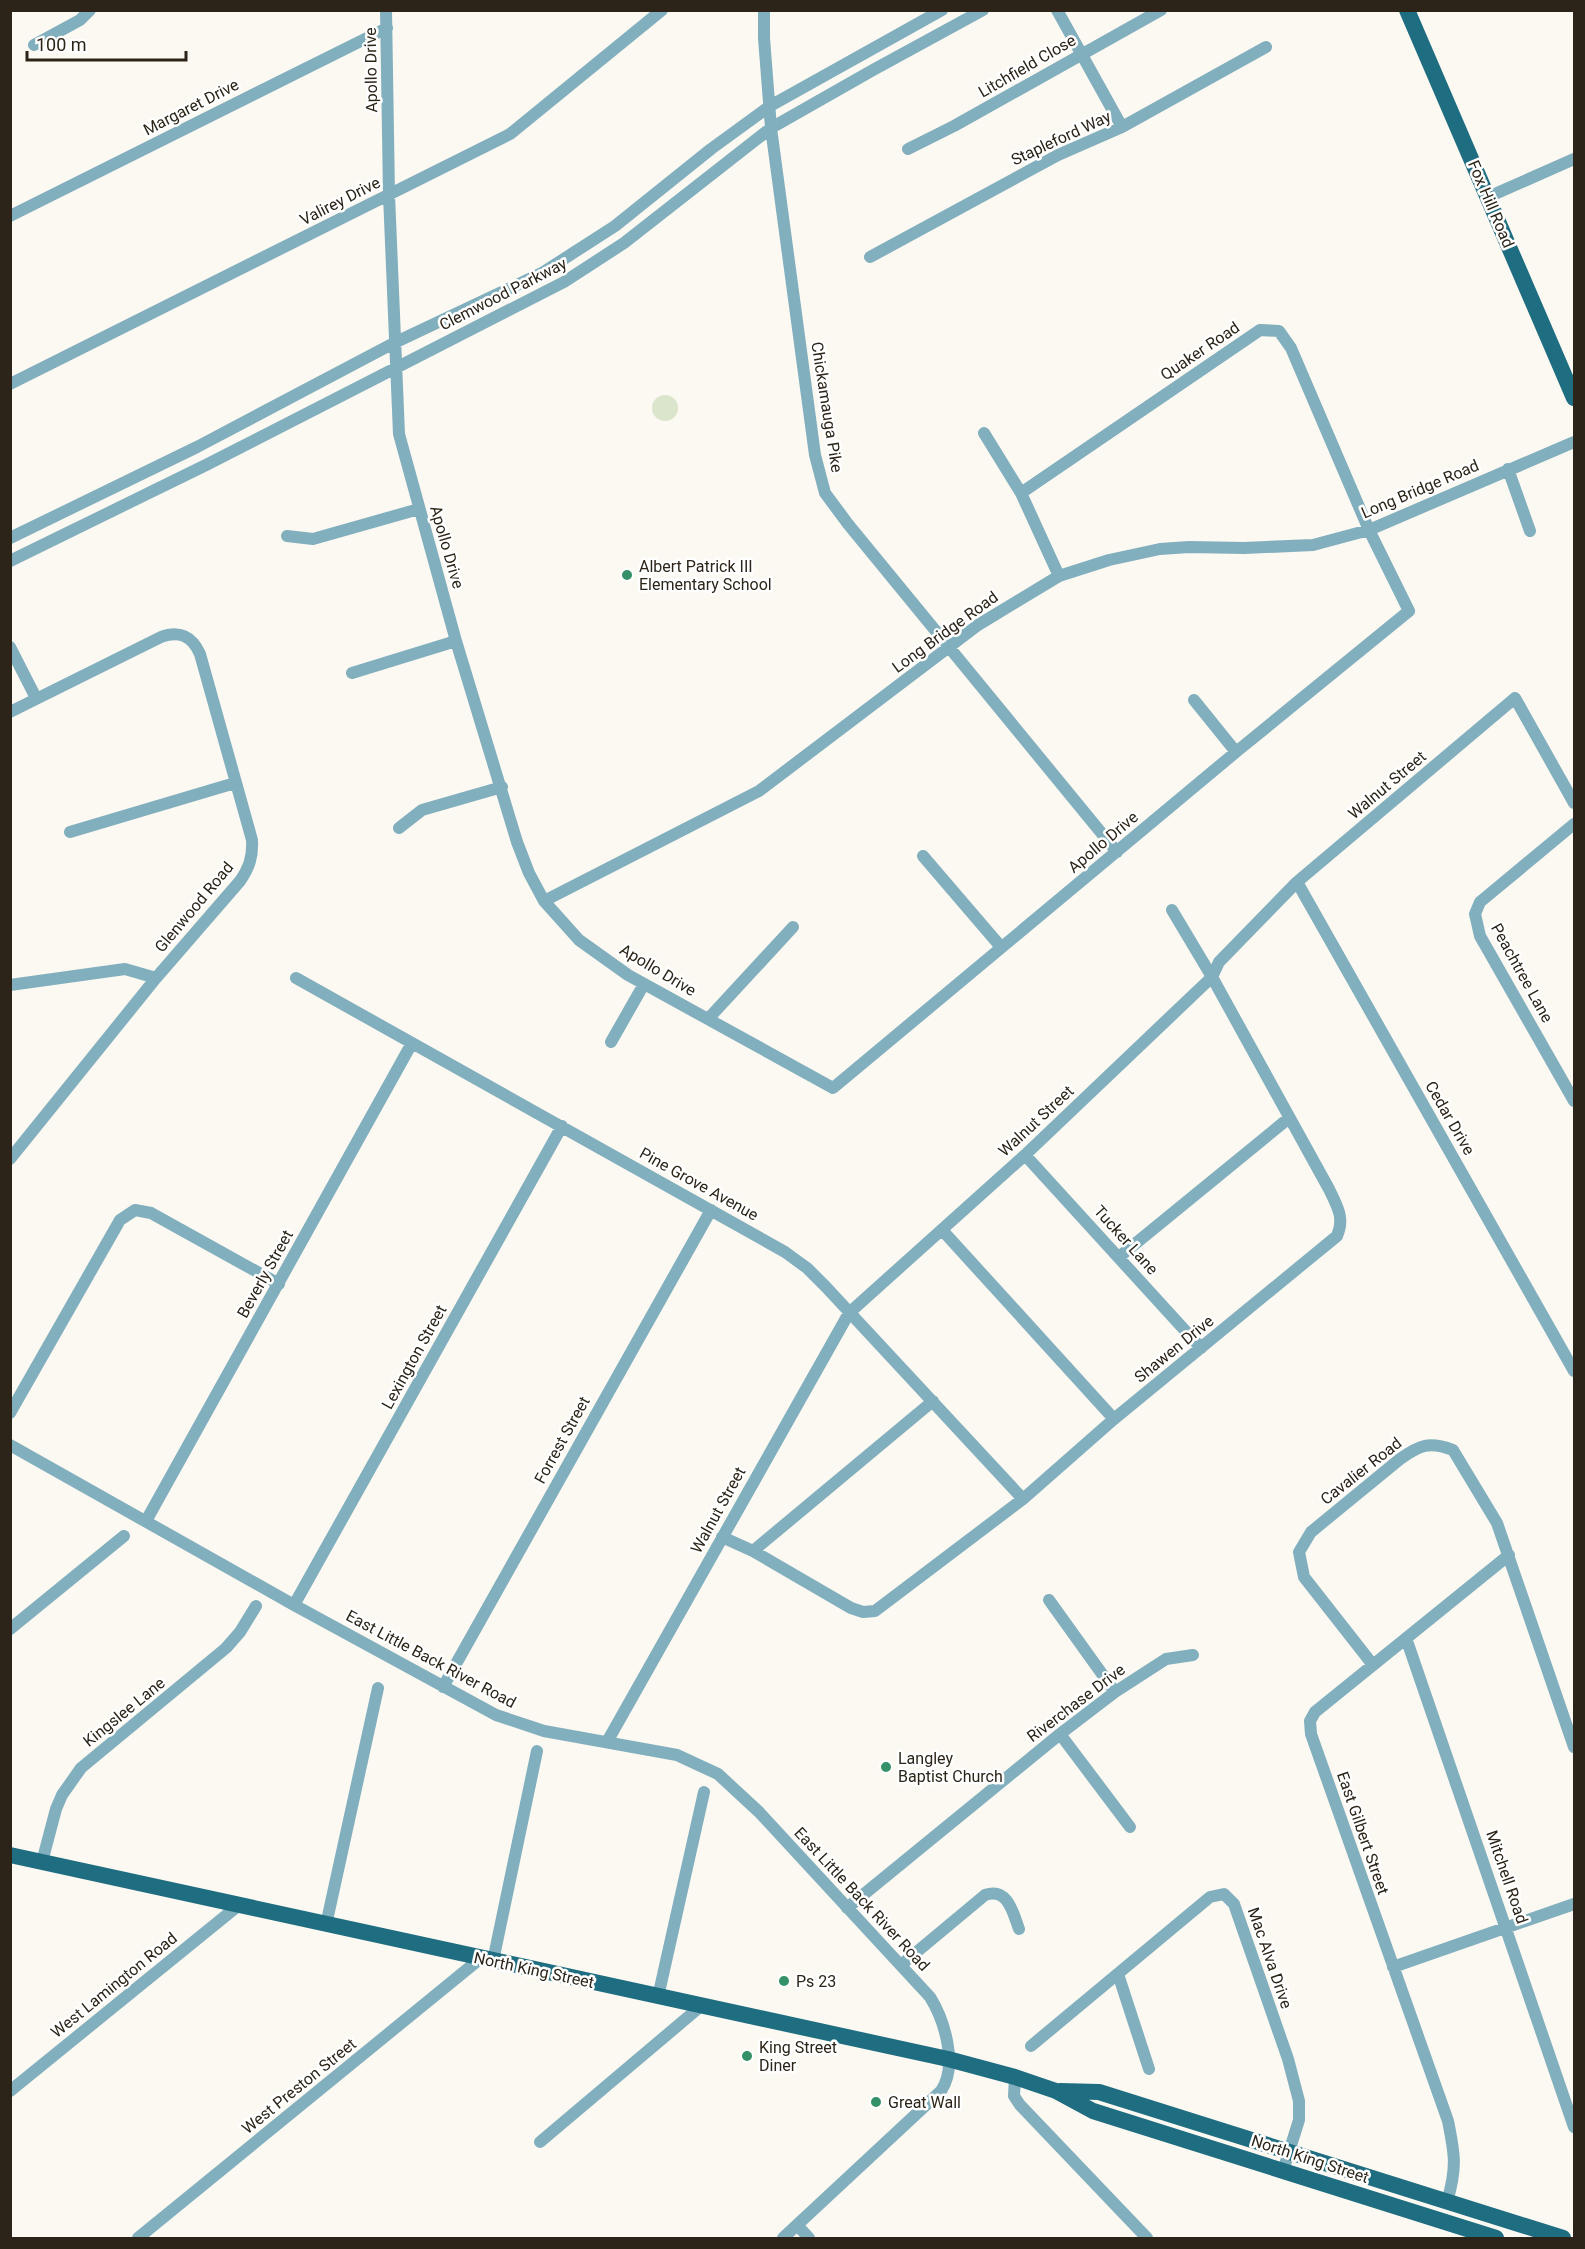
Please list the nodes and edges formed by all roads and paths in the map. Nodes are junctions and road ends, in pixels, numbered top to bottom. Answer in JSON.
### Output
{"nodes":[{"id":1,"x":90,"y":10,"type":"edge"},
{"id":2,"x":386,"y":10,"type":"edge"},
{"id":3,"x":662,"y":10,"type":"edge"},
{"id":4,"x":764,"y":10,"type":"edge"},
{"id":5,"x":942,"y":10,"type":"edge"},
{"id":6,"x":982,"y":10,"type":"edge"},
{"id":7,"x":1058,"y":10,"type":"edge"},
{"id":8,"x":1161,"y":10,"type":"edge"},
{"id":9,"x":1407,"y":10,"type":"edge"},
{"id":10,"x":387,"y":28,"type":"junction"},
{"id":11,"x":34,"y":45,"type":"dead end"},
{"id":12,"x":1266,"y":47,"type":"dead end"},
{"id":13,"x":1082,"y":54,"type":"junction"},
{"id":14,"x":770,"y":106,"type":"junction"},
{"id":15,"x":1122,"y":127,"type":"junction"},
{"id":16,"x":771,"y":128,"type":"junction"},
{"id":17,"x":908,"y":149,"type":"dead end"},
{"id":18,"x":1575,"y":159,"type":"edge"},
{"id":19,"x":389,"y":195,"type":"junction"},
{"id":20,"x":1488,"y":197,"type":"junction"},
{"id":21,"x":10,"y":216,"type":"edge"},
{"id":22,"x":870,"y":257,"type":"dead end"},
{"id":23,"x":394,"y":343,"type":"junction"},
{"id":24,"x":396,"y":367,"type":"junction"},
{"id":25,"x":10,"y":384,"type":"edge"},
{"id":26,"x":1575,"y":398,"type":"edge"},
{"id":27,"x":984,"y":433,"type":"dead end"},
{"id":28,"x":1575,"y":442,"type":"edge"},
{"id":29,"x":1508,"y":469,"type":"junction"},
{"id":30,"x":1021,"y":493,"type":"junction"},
{"id":31,"x":419,"y":509,"type":"junction"},
{"id":32,"x":1369,"y":530,"type":"junction"},
{"id":33,"x":1530,"y":531,"type":"dead end"},
{"id":34,"x":287,"y":536,"type":"dead end"},
{"id":35,"x":10,"y":538,"type":"edge"},
{"id":36,"x":10,"y":561,"type":"edge"},
{"id":37,"x":1059,"y":576,"type":"junction"},
{"id":38,"x":456,"y":641,"type":"junction"},
{"id":39,"x":10,"y":647,"type":"edge"},
{"id":40,"x":950,"y":647,"type":"junction"},
{"id":41,"x":351,"y":673,"type":"dead end"},
{"id":42,"x":36,"y":698,"type":"junction"},
{"id":43,"x":1194,"y":700,"type":"dead end"},
{"id":44,"x":10,"y":712,"type":"edge"},
{"id":45,"x":1236,"y":752,"type":"junction"},
{"id":46,"x":236,"y":783,"type":"junction"},
{"id":47,"x":502,"y":787,"type":"junction"},
{"id":48,"x":1575,"y":803,"type":"edge"},
{"id":49,"x":1575,"y":824,"type":"edge"},
{"id":50,"x":399,"y":828,"type":"dead end"},
{"id":51,"x":70,"y":832,"type":"dead end"},
{"id":52,"x":1117,"y":852,"type":"junction"},
{"id":53,"x":923,"y":856,"type":"dead end"},
{"id":54,"x":1297,"y":882,"type":"junction"},
{"id":55,"x":544,"y":900,"type":"junction"},
{"id":56,"x":1172,"y":910,"type":"dead end"},
{"id":57,"x":792,"y":927,"type":"dead end"},
{"id":58,"x":1001,"y":947,"type":"junction"},
{"id":59,"x":1212,"y":977,"type":"junction"},
{"id":60,"x":156,"y":978,"type":"junction"},
{"id":61,"x":296,"y":978,"type":"dead end"},
{"id":62,"x":644,"y":984,"type":"junction"},
{"id":63,"x":10,"y":985,"type":"edge"},
{"id":64,"x":708,"y":1019,"type":"junction"},
{"id":65,"x":612,"y":1042,"type":"dead end"},
{"id":66,"x":412,"y":1043,"type":"junction"},
{"id":67,"x":1575,"y":1101,"type":"edge"},
{"id":68,"x":1289,"y":1118,"type":"junction"},
{"id":69,"x":562,"y":1126,"type":"junction"},
{"id":70,"x":1025,"y":1155,"type":"junction"},
{"id":71,"x":10,"y":1159,"type":"edge"},
{"id":72,"x":711,"y":1210,"type":"junction"},
{"id":73,"x":943,"y":1231,"type":"junction"},
{"id":74,"x":1119,"y":1257,"type":"junction"},
{"id":75,"x":279,"y":1284,"type":"junction"},
{"id":76,"x":849,"y":1313,"type":"junction"},
{"id":77,"x":1201,"y":1348,"type":"junction"},
{"id":78,"x":1575,"y":1371,"type":"edge"},
{"id":79,"x":933,"y":1401,"type":"junction"},
{"id":80,"x":10,"y":1413,"type":"edge"},
{"id":81,"x":1114,"y":1419,"type":"junction"},
{"id":82,"x":10,"y":1445,"type":"edge"},
{"id":83,"x":1023,"y":1499,"type":"junction"},
{"id":84,"x":146,"y":1521,"type":"junction"},
{"id":85,"x":124,"y":1536,"type":"dead end"},
{"id":86,"x":722,"y":1536,"type":"junction"},
{"id":87,"x":753,"y":1551,"type":"junction"},
{"id":88,"x":1509,"y":1555,"type":"junction"},
{"id":89,"x":1049,"y":1600,"type":"dead end"},
{"id":90,"x":294,"y":1605,"type":"junction"},
{"id":91,"x":256,"y":1606,"type":"dead end"},
{"id":92,"x":10,"y":1629,"type":"edge"},
{"id":93,"x":1406,"y":1638,"type":"junction"},
{"id":94,"x":1193,"y":1655,"type":"dead end"},
{"id":95,"x":1373,"y":1665,"type":"junction"},
{"id":96,"x":443,"y":1687,"type":"junction"},
{"id":97,"x":378,"y":1688,"type":"dead end"},
{"id":98,"x":1115,"y":1692,"type":"junction"},
{"id":99,"x":1060,"y":1734,"type":"junction"},
{"id":100,"x":607,"y":1742,"type":"junction"},
{"id":101,"x":1575,"y":1747,"type":"edge"},
{"id":102,"x":537,"y":1751,"type":"dead end"},
{"id":103,"x":704,"y":1792,"type":"dead end"},
{"id":104,"x":1130,"y":1827,"type":"dead end"},
{"id":105,"x":10,"y":1854,"type":"edge"},
{"id":106,"x":42,"y":1862,"type":"junction"},
{"id":107,"x":1575,"y":1904,"type":"edge"},
{"id":108,"x":239,"y":1905,"type":"junction"},
{"id":109,"x":847,"y":1908,"type":"junction"},
{"id":110,"x":326,"y":1925,"type":"junction"},
{"id":111,"x":1507,"y":1927,"type":"junction"},
{"id":112,"x":1019,"y":1929,"type":"dead end"},
{"id":113,"x":487,"y":1959,"type":"junction"},
{"id":114,"x":901,"y":1965,"type":"junction"},
{"id":115,"x":1393,"y":1966,"type":"junction"},
{"id":116,"x":1118,"y":1974,"type":"junction"},
{"id":117,"x":658,"y":1997,"type":"junction"},
{"id":118,"x":701,"y":2006,"type":"junction"},
{"id":119,"x":1031,"y":2046,"type":"dead end"},
{"id":120,"x":948,"y":2059,"type":"junction"},
{"id":121,"x":1149,"y":2069,"type":"dead end"},
{"id":122,"x":1014,"y":2077,"type":"junction"},
{"id":123,"x":10,"y":2091,"type":"edge"},
{"id":124,"x":1056,"y":2091,"type":"junction"},
{"id":125,"x":1575,"y":2127,"type":"edge"},
{"id":126,"x":540,"y":2142,"type":"dead end"},
{"id":127,"x":1289,"y":2152,"type":"junction"},
{"id":128,"x":1283,"y":2171,"type":"junction"},
{"id":129,"x":1447,"y":2202,"type":"junction"},
{"id":130,"x":798,"y":2226,"type":"junction"},
{"id":131,"x":138,"y":2238,"type":"edge"},
{"id":132,"x":783,"y":2238,"type":"edge"},
{"id":133,"x":809,"y":2238,"type":"edge"},
{"id":134,"x":1147,"y":2238,"type":"edge"},
{"id":135,"x":1496,"y":2238,"type":"edge"},
{"id":136,"x":1563,"y":2238,"type":"edge"}],
"edges":[{"from":1,"to":11,"type":"street"},
{"from":2,"to":10,"type":"street","name":"Apollo Drive"},
{"from":3,"to":19,"type":"street","name":"Valirey Drive"},
{"from":4,"to":14,"type":"street","name":"Chickamauga Pike"},
{"from":5,"to":14,"type":"street","name":"Clemwood Parkway"},
{"from":6,"to":16,"type":"street","name":"Clemwood Parkway"},
{"from":7,"to":13,"type":"street"},
{"from":8,"to":13,"type":"street","name":"Litchfield Close"},
{"from":9,"to":20,"type":"main road","name":"Fox Hill Road"},
{"from":10,"to":19,"type":"street","name":"Apollo Drive"},
{"from":10,"to":21,"type":"street","name":"Margaret Drive"},
{"from":12,"to":15,"type":"street","name":"Stapleford Way"},
{"from":13,"to":15,"type":"street"},
{"from":13,"to":17,"type":"street","name":"Litchfield Close"},
{"from":14,"to":16,"type":"street","name":"Chickamauga Pike"},
{"from":14,"to":23,"type":"street","name":"Clemwood Parkway"},
{"from":15,"to":22,"type":"street","name":"Stapleford Way"},
{"from":16,"to":24,"type":"street","name":"Clemwood Parkway"},
{"from":16,"to":40,"type":"street","name":"Chickamauga Pike"},
{"from":18,"to":20,"type":"street"},
{"from":19,"to":23,"type":"street","name":"Apollo Drive"},
{"from":19,"to":25,"type":"street","name":"Valirey Drive"},
{"from":20,"to":26,"type":"main road","name":"Fox Hill Road"},
{"from":23,"to":24,"type":"street","name":"Apollo Drive"},
{"from":23,"to":35,"type":"street","name":"Clemwood Parkway"},
{"from":24,"to":31,"type":"street","name":"Apollo Drive"},
{"from":24,"to":36,"type":"street","name":"Clemwood Parkway"},
{"from":27,"to":30,"type":"street"},
{"from":28,"to":29,"type":"street","name":"Long Bridge Road"},
{"from":29,"to":32,"type":"street","name":"Long Bridge Road"},
{"from":29,"to":33,"type":"street"},
{"from":30,"to":32,"type":"street","name":"Quaker Road"},
{"from":30,"to":37,"type":"street"},
{"from":31,"to":34,"type":"street"},
{"from":31,"to":38,"type":"street","name":"Apollo Drive"},
{"from":32,"to":37,"type":"street","name":"Long Bridge Road"},
{"from":32,"to":45,"type":"street","name":"Apollo Drive"},
{"from":37,"to":40,"type":"street","name":"Long Bridge Road"},
{"from":38,"to":41,"type":"street"},
{"from":38,"to":47,"type":"street","name":"Apollo Drive"},
{"from":39,"to":42,"type":"street"},
{"from":40,"to":52,"type":"street","name":"Chickamauga Pike"},
{"from":40,"to":55,"type":"street","name":"Long Bridge Road"},
{"from":42,"to":44,"type":"street"},
{"from":42,"to":46,"type":"street","name":"Glenwood Road"},
{"from":43,"to":45,"type":"street"},
{"from":45,"to":52,"type":"street","name":"Apollo Drive"},
{"from":46,"to":51,"type":"street"},
{"from":46,"to":60,"type":"street","name":"Glenwood Road"},
{"from":47,"to":50,"type":"street"},
{"from":47,"to":55,"type":"street","name":"Apollo Drive"},
{"from":48,"to":54,"type":"street","name":"Walnut Street"},
{"from":49,"to":67,"type":"street","name":"Peachtree Lane"},
{"from":52,"to":58,"type":"street","name":"Apollo Drive"},
{"from":53,"to":58,"type":"street"},
{"from":54,"to":59,"type":"street","name":"Walnut Street"},
{"from":54,"to":78,"type":"street","name":"Cedar Drive"},
{"from":55,"to":62,"type":"street","name":"Apollo Drive"},
{"from":56,"to":59,"type":"street","name":"Shawen Drive"},
{"from":57,"to":64,"type":"street"},
{"from":58,"to":64,"type":"street","name":"Apollo Drive"},
{"from":59,"to":68,"type":"street","name":"Shawen Drive"},
{"from":59,"to":70,"type":"street","name":"Walnut Street"},
{"from":60,"to":63,"type":"street"},
{"from":60,"to":71,"type":"street","name":"Glenwood Road"},
{"from":61,"to":66,"type":"street","name":"Pine Grove Avenue"},
{"from":62,"to":64,"type":"street","name":"Apollo Drive"},
{"from":62,"to":65,"type":"street"},
{"from":66,"to":69,"type":"street","name":"Pine Grove Avenue"},
{"from":66,"to":75,"type":"street","name":"Beverly Street"},
{"from":68,"to":74,"type":"street"},
{"from":68,"to":77,"type":"street","name":"Shawen Drive"},
{"from":69,"to":72,"type":"street","name":"Pine Grove Avenue"},
{"from":69,"to":90,"type":"street","name":"Lexington Street"},
{"from":70,"to":73,"type":"street","name":"Walnut Street"},
{"from":70,"to":74,"type":"street","name":"Tucker Lane"},
{"from":72,"to":76,"type":"street","name":"Pine Grove Avenue"},
{"from":72,"to":96,"type":"street","name":"Forrest Street"},
{"from":73,"to":76,"type":"street","name":"Walnut Street"},
{"from":73,"to":81,"type":"street"},
{"from":74,"to":77,"type":"street","name":"Tucker Lane"},
{"from":75,"to":80,"type":"street"},
{"from":75,"to":84,"type":"street","name":"Beverly Street"},
{"from":76,"to":79,"type":"street","name":"Pine Grove Avenue"},
{"from":76,"to":86,"type":"street","name":"Walnut Street"},
{"from":77,"to":81,"type":"street","name":"Shawen Drive"},
{"from":79,"to":83,"type":"street","name":"Pine Grove Avenue"},
{"from":79,"to":87,"type":"street"},
{"from":81,"to":83,"type":"street","name":"Shawen Drive"},
{"from":82,"to":84,"type":"street","name":"East Little Back River Road"},
{"from":83,"to":87,"type":"street","name":"Shawen Drive"},
{"from":84,"to":90,"type":"street","name":"East Little Back River Road"},
{"from":85,"to":92,"type":"street"},
{"from":86,"to":87,"type":"street","name":"Shawen Drive"},
{"from":86,"to":100,"type":"street","name":"Walnut Street"},
{"from":88,"to":93,"type":"street","name":"East Gilbert Street"},
{"from":88,"to":95,"type":"street","name":"Cavalier Road"},
{"from":88,"to":101,"type":"street","name":"Cavalier Road"},
{"from":89,"to":98,"type":"street"},
{"from":90,"to":96,"type":"street","name":"East Little Back River Road"},
{"from":91,"to":106,"type":"street","name":"Kingslee Lane"},
{"from":93,"to":95,"type":"street","name":"East Gilbert Street"},
{"from":93,"to":111,"type":"street","name":"Mitchell Road"},
{"from":94,"to":98,"type":"street","name":"Riverchase Drive"},
{"from":95,"to":115,"type":"street","name":"East Gilbert Street"},
{"from":96,"to":100,"type":"street","name":"East Little Back River Road"},
{"from":97,"to":110,"type":"street"},
{"from":98,"to":99,"type":"street","name":"Riverchase Drive"},
{"from":99,"to":104,"type":"street"},
{"from":99,"to":109,"type":"street","name":"Riverchase Drive"},
{"from":100,"to":109,"type":"street","name":"East Little Back River Road"},
{"from":102,"to":113,"type":"street"},
{"from":103,"to":117,"type":"street"},
{"from":105,"to":106,"type":"main road","name":"North King Street"},
{"from":106,"to":108,"type":"main road","name":"North King Street"},
{"from":107,"to":111,"type":"street"},
{"from":108,"to":110,"type":"main road","name":"North King Street"},
{"from":108,"to":123,"type":"street","name":"West Lamington Road"},
{"from":109,"to":114,"type":"street","name":"East Little Back River Road"},
{"from":110,"to":113,"type":"main road","name":"North King Street"},
{"from":111,"to":115,"type":"street"},
{"from":111,"to":125,"type":"street","name":"Mitchell Road"},
{"from":112,"to":114,"type":"street"},
{"from":113,"to":117,"type":"main road","name":"North King Street"},
{"from":113,"to":131,"type":"street","name":"West Preston Street"},
{"from":114,"to":120,"type":"street","name":"East Little Back River Road"},
{"from":115,"to":129,"type":"street","name":"East Gilbert Street"},
{"from":116,"to":119,"type":"street","name":"Mac Alva Drive"},
{"from":116,"to":121,"type":"street"},
{"from":116,"to":127,"type":"street","name":"Mac Alva Drive"},
{"from":117,"to":118,"type":"main road","name":"North King Street"},
{"from":118,"to":120,"type":"main road","name":"North King Street"},
{"from":118,"to":126,"type":"street"},
{"from":120,"to":122,"type":"main road","name":"North King Street"},
{"from":120,"to":130,"type":"street","name":"East Little Back River Road"},
{"from":122,"to":124,"type":"main road","name":"North King Street"},
{"from":122,"to":134,"type":"street"},
{"from":124,"to":127,"type":"main road","name":"North King Street"},
{"from":124,"to":128,"type":"main road","name":"North King Street"},
{"from":127,"to":128,"type":"street","name":"Mac Alva Drive"},
{"from":127,"to":129,"type":"main road","name":"North King Street"},
{"from":128,"to":135,"type":"main road","name":"North King Street"},
{"from":129,"to":136,"type":"main road","name":"North King Street"},
{"from":130,"to":132,"type":"street","name":"East Little Back River Road"},
{"from":130,"to":133,"type":"street"}]}
